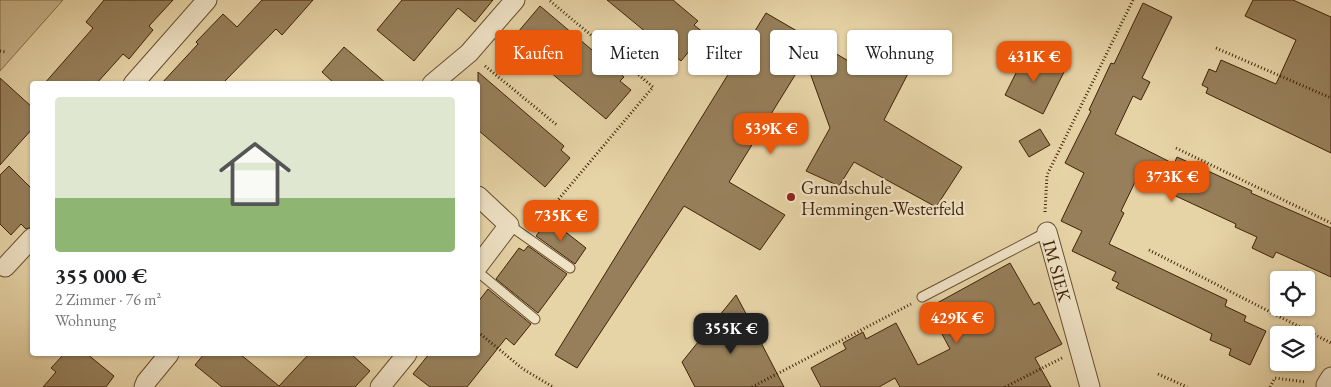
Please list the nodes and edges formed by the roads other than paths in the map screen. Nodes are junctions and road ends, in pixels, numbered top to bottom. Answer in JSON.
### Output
{"nodes":[{"id":1,"x":208,"y":0,"type":"edge"},
{"id":2,"x":515,"y":0,"type":"edge"},
{"id":3,"x":136,"y":81,"type":"edge"},
{"id":4,"x":436,"y":81,"type":"edge"},
{"id":5,"x":480,"y":198,"type":"edge"},
{"id":6,"x":509,"y":225,"type":"junction"},
{"id":7,"x":1047,"y":232,"type":"joint"},
{"id":8,"x":30,"y":240,"type":"edge"},
{"id":9,"x":480,"y":263,"type":"edge"},
{"id":10,"x":5,"y":267,"type":"dead end"},
{"id":11,"x":570,"y":268,"type":"dead end"},
{"id":12,"x":480,"y":274,"type":"edge"},
{"id":13,"x":922,"y":298,"type":"road end"},
{"id":14,"x":535,"y":319,"type":"dead end"},
{"id":15,"x":167,"y":356,"type":"edge"},
{"id":16,"x":405,"y":356,"type":"edge"},
{"id":17,"x":144,"y":387,"type":"edge"},
{"id":18,"x":380,"y":387,"type":"edge"},
{"id":19,"x":1090,"y":387,"type":"edge"}],
"edges":[{"from":1,"to":3,"type":"street"},
{"from":2,"to":4,"type":"street"},
{"from":5,"to":6,"type":"street"},
{"from":6,"to":9,"type":"street"},
{"from":6,"to":11,"type":"lane"},
{"from":7,"to":13,"type":"lane","name":"IM SIEK"},
{"from":7,"to":19,"type":"street","name":"IM SIEK"},
{"from":8,"to":10,"type":"street"},
{"from":12,"to":14,"type":"lane"},
{"from":15,"to":17,"type":"street"},
{"from":16,"to":18,"type":"street"}]}
